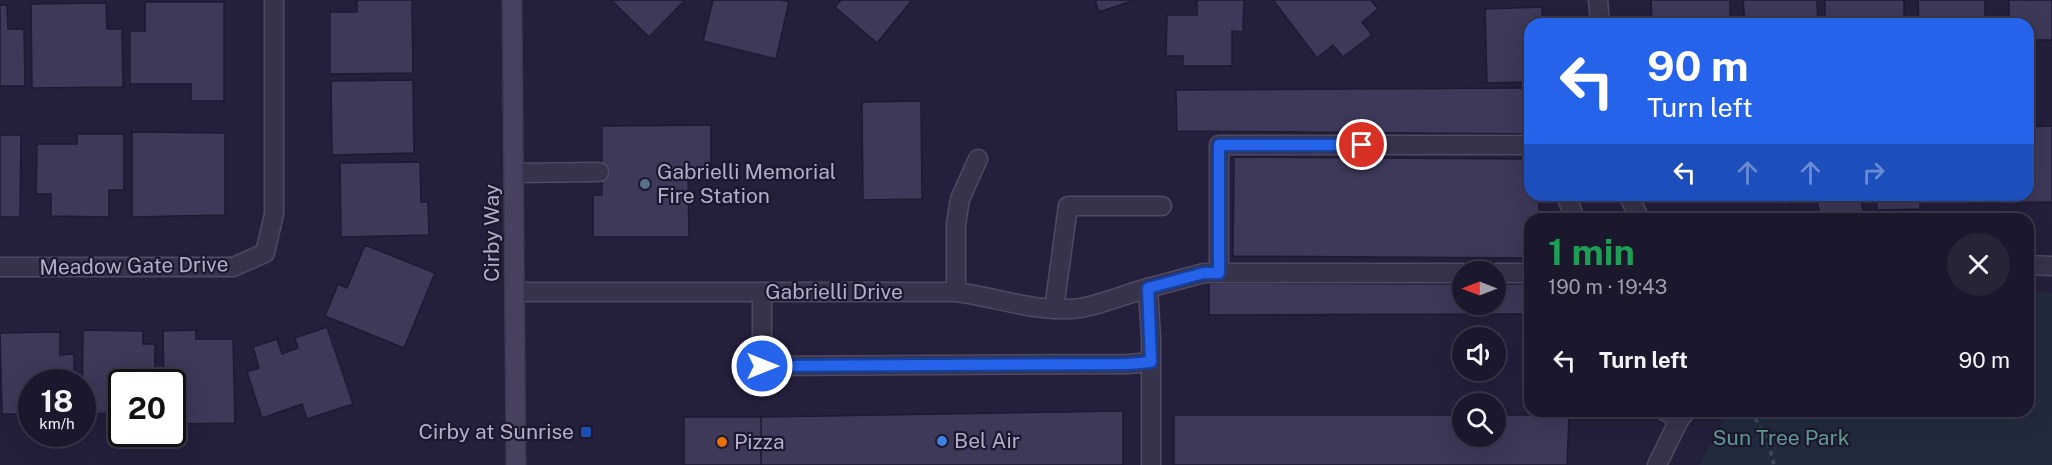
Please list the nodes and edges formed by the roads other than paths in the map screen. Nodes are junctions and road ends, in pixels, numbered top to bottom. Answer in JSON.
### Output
{"nodes":[{"id":1,"x":274,"y":0,"type":"edge"},
{"id":2,"x":512,"y":0,"type":"edge"},
{"id":3,"x":1598,"y":0,"type":"edge"},
{"id":4,"x":1600,"y":18,"type":"edge"},
{"id":5,"x":1524,"y":145,"type":"edge"},
{"id":6,"x":978,"y":159,"type":"dead end"},
{"id":7,"x":599,"y":172,"type":"dead end"},
{"id":8,"x":514,"y":173,"type":"junction"},
{"id":9,"x":1162,"y":206,"type":"dead end"},
{"id":10,"x":2034,"y":265,"type":"edge"},
{"id":11,"x":2052,"y":266,"type":"edge"},
{"id":12,"x":0,"y":267,"type":"edge"},
{"id":13,"x":1219,"y":273,"type":"junction"},
{"id":14,"x":1452,"y":273,"type":"edge"},
{"id":15,"x":1506,"y":273,"type":"edge"},
{"id":16,"x":1524,"y":273,"type":"edge"},
{"id":17,"x":1148,"y":288,"type":"junction"},
{"id":18,"x":515,"y":292,"type":"junction"},
{"id":19,"x":762,"y":292,"type":"junction"},
{"id":20,"x":956,"y":292,"type":"junction"},
{"id":21,"x":1054,"y":309,"type":"junction"},
{"id":22,"x":1151,"y":362,"type":"junction"},
{"id":23,"x":1676,"y":417,"type":"edge"},
{"id":24,"x":516,"y":465,"type":"edge"},
{"id":25,"x":1151,"y":465,"type":"edge"},
{"id":26,"x":1657,"y":465,"type":"edge"}],
"edges":[{"from":1,"to":12,"type":"street","name":"Meadow Gate Drive"},
{"from":2,"to":8,"type":"main road","name":"Cirby Way"},
{"from":3,"to":4,"type":"street"},
{"from":5,"to":13,"type":"street"},
{"from":6,"to":20,"type":"street"},
{"from":7,"to":8,"type":"street"},
{"from":8,"to":18,"type":"main road","name":"Cirby Way"},
{"from":9,"to":21,"type":"street"},
{"from":10,"to":11,"type":"street"},
{"from":13,"to":14,"type":"street","name":"Gabrielli Drive"},
{"from":13,"to":17,"type":"street","name":"Gabrielli Drive"},
{"from":15,"to":16,"type":"street"},
{"from":17,"to":21,"type":"street","name":"Gabrielli Drive"},
{"from":17,"to":22,"type":"street"},
{"from":18,"to":19,"type":"street","name":"Gabrielli Drive"},
{"from":18,"to":24,"type":"main road","name":"Cirby Way"},
{"from":19,"to":20,"type":"street","name":"Gabrielli Drive"},
{"from":19,"to":22,"type":"street"},
{"from":20,"to":21,"type":"street","name":"Gabrielli Drive"},
{"from":22,"to":25,"type":"street"},
{"from":23,"to":26,"type":"street"}]}
